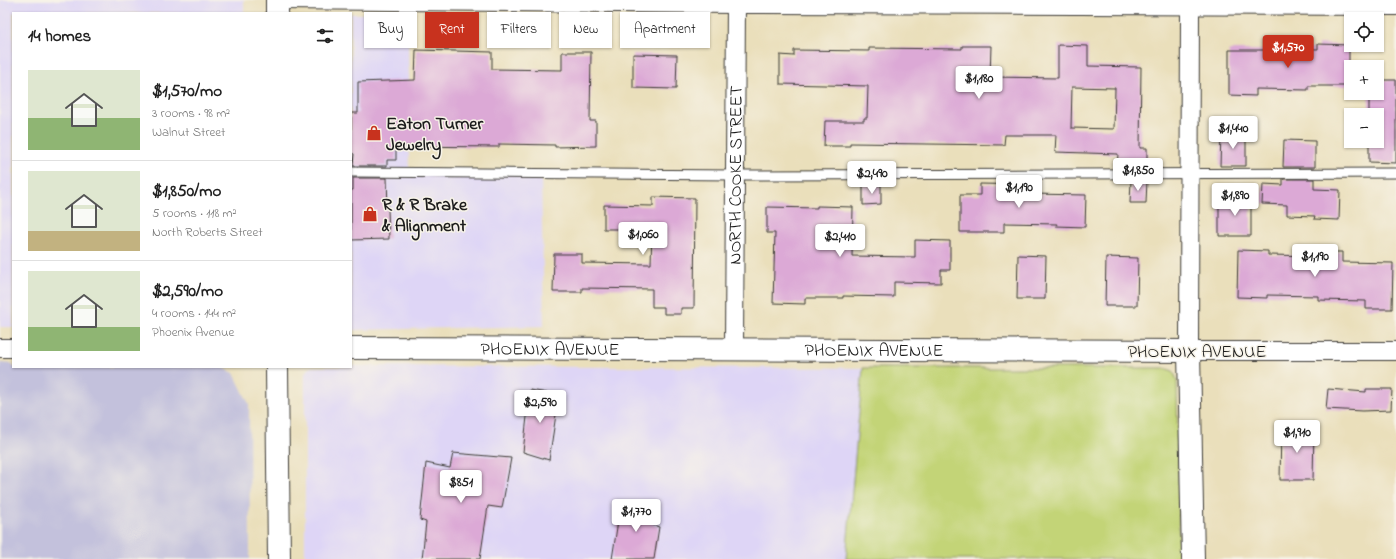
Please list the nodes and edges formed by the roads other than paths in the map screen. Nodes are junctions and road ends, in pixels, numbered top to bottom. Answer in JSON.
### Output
{"nodes":[{"id":1,"x":278,"y":0,"type":"edge"},
{"id":2,"x":736,"y":2,"type":"edge"},
{"id":3,"x":1078,"y":2,"type":"edge"},
{"id":4,"x":1190,"y":6,"type":"junction"},
{"id":5,"x":1396,"y":6,"type":"edge"},
{"id":6,"x":277,"y":12,"type":"edge"},
{"id":7,"x":352,"y":172,"type":"edge"},
{"id":8,"x":1189,"y":174,"type":"junction"},
{"id":9,"x":1396,"y":174,"type":"edge"},
{"id":10,"x":735,"y":175,"type":"junction"},
{"id":11,"x":0,"y":348,"type":"edge"},
{"id":12,"x":12,"y":348,"type":"edge"},
{"id":13,"x":352,"y":348,"type":"edge"},
{"id":14,"x":734,"y":350,"type":"junction"},
{"id":15,"x":1189,"y":351,"type":"junction"},
{"id":16,"x":1396,"y":351,"type":"edge"},
{"id":17,"x":277,"y":368,"type":"edge"},
{"id":18,"x":279,"y":559,"type":"edge"},
{"id":19,"x":1193,"y":559,"type":"edge"}],
"edges":[{"from":1,"to":2,"type":"street"},
{"from":1,"to":6,"type":"street"},
{"from":2,"to":3,"type":"street"},
{"from":2,"to":10,"type":"street","name":"NORTH COOKE STREET"},
{"from":3,"to":4,"type":"street"},
{"from":4,"to":5,"type":"street"},
{"from":4,"to":8,"type":"street"},
{"from":7,"to":10,"type":"lane"},
{"from":8,"to":9,"type":"lane"},
{"from":8,"to":10,"type":"lane"},
{"from":8,"to":15,"type":"street"},
{"from":10,"to":14,"type":"street","name":"NORTH COOKE STREET"},
{"from":11,"to":12,"type":"street"},
{"from":13,"to":14,"type":"street","name":"PHOENIX AVENUE"},
{"from":14,"to":15,"type":"street","name":"PHOENIX AVENUE"},
{"from":15,"to":16,"type":"street","name":"PHOENIX AVENUE"},
{"from":15,"to":19,"type":"street"},
{"from":17,"to":18,"type":"street"}]}
